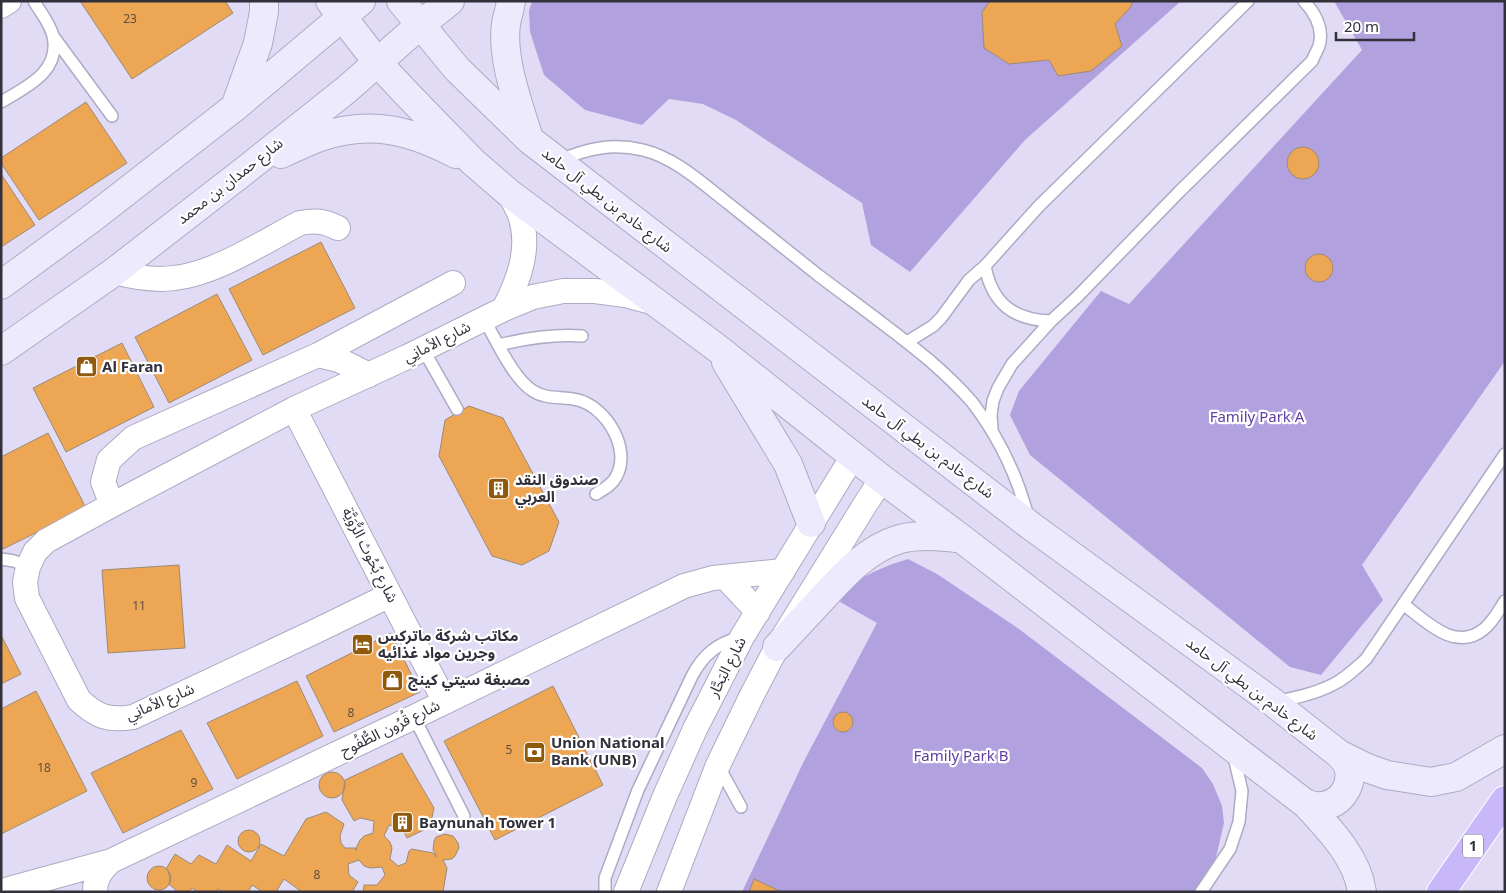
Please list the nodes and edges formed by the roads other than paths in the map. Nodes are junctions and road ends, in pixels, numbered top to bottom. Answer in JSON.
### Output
{"nodes":[{"id":1,"x":9,"y":1,"type":"edge"},
{"id":2,"x":34,"y":1,"type":"edge"},
{"id":3,"x":264,"y":1,"type":"edge"},
{"id":4,"x":401,"y":1,"type":"edge"},
{"id":5,"x":450,"y":1,"type":"edge"},
{"id":6,"x":511,"y":1,"type":"edge"},
{"id":7,"x":1248,"y":1,"type":"edge"},
{"id":8,"x":1304,"y":1,"type":"edge"},
{"id":9,"x":1,"y":6,"type":"edge"},
{"id":10,"x":344,"y":6,"type":"edge"},
{"id":11,"x":420,"y":25,"type":"junction"},
{"id":12,"x":53,"y":36,"type":"junction"},
{"id":13,"x":378,"y":63,"type":"junction"},
{"id":14,"x":1,"y":102,"type":"edge"},
{"id":15,"x":235,"y":107,"type":"junction"},
{"id":16,"x":112,"y":116,"type":"dead end"},
{"id":17,"x":530,"y":140,"type":"junction"},
{"id":18,"x":473,"y":162,"type":"junction"},
{"id":19,"x":557,"y":162,"type":"junction"},
{"id":20,"x":248,"y":168,"type":"junction"},
{"id":21,"x":510,"y":194,"type":"junction"},
{"id":22,"x":338,"y":228,"type":"dead end"},
{"id":23,"x":985,"y":266,"type":"junction"},
{"id":24,"x":114,"y":272,"type":"junction"},
{"id":25,"x":453,"y":283,"type":"dead end"},
{"id":26,"x":1,"y":285,"type":"edge"},
{"id":27,"x":655,"y":303,"type":"junction"},
{"id":28,"x":494,"y":314,"type":"junction"},
{"id":29,"x":1050,"y":321,"type":"junction"},
{"id":30,"x":582,"y":336,"type":"dead end"},
{"id":31,"x":907,"y":342,"type":"junction"},
{"id":32,"x":499,"y":345,"type":"junction"},
{"id":33,"x":717,"y":348,"type":"junction"},
{"id":34,"x":423,"y":349,"type":"junction"},
{"id":35,"x":1,"y":351,"type":"edge"},
{"id":36,"x":318,"y":355,"type":"junction"},
{"id":37,"x":369,"y":375,"type":"junction"},
{"id":38,"x":294,"y":409,"type":"junction"},
{"id":39,"x":457,"y":409,"type":"dead end"},
{"id":40,"x":992,"y":429,"type":"junction"},
{"id":41,"x":1505,"y":454,"type":"edge"},
{"id":42,"x":853,"y":456,"type":"junction"},
{"id":43,"x":882,"y":479,"type":"junction"},
{"id":44,"x":596,"y":494,"type":"dead end"},
{"id":45,"x":112,"y":504,"type":"junction"},
{"id":46,"x":811,"y":523,"type":"junction"},
{"id":47,"x":1031,"y":526,"type":"junction"},
{"id":48,"x":962,"y":539,"type":"junction"},
{"id":49,"x":1,"y":559,"type":"edge"},
{"id":50,"x":28,"y":567,"type":"junction"},
{"id":51,"x":783,"y":571,"type":"junction"},
{"id":52,"x":725,"y":577,"type":"junction"},
{"id":53,"x":390,"y":594,"type":"junction"},
{"id":54,"x":1505,"y":601,"type":"edge"},
{"id":55,"x":1403,"y":604,"type":"junction"},
{"id":56,"x":758,"y":612,"type":"junction"},
{"id":57,"x":742,"y":637,"type":"junction"},
{"id":58,"x":777,"y":647,"type":"junction"},
{"id":59,"x":445,"y":702,"type":"junction"},
{"id":60,"x":1274,"y":703,"type":"junction"},
{"id":61,"x":414,"y":717,"type":"junction"},
{"id":62,"x":1232,"y":746,"type":"junction"},
{"id":63,"x":1505,"y":750,"type":"edge"},
{"id":64,"x":1339,"y":754,"type":"junction"},
{"id":65,"x":718,"y":765,"type":"junction"},
{"id":66,"x":1505,"y":800,"type":"edge"},
{"id":67,"x":1306,"y":804,"type":"junction"},
{"id":68,"x":742,"y":807,"type":"dead end"},
{"id":69,"x":464,"y":816,"type":"dead end"},
{"id":70,"x":111,"y":861,"type":"junction"},
{"id":71,"x":7,"y":891,"type":"edge"},
{"id":72,"x":95,"y":892,"type":"edge"},
{"id":73,"x":605,"y":892,"type":"edge"},
{"id":74,"x":626,"y":892,"type":"edge"},
{"id":75,"x":668,"y":892,"type":"edge"},
{"id":76,"x":1201,"y":892,"type":"edge"},
{"id":77,"x":1362,"y":892,"type":"edge"},
{"id":78,"x":1441,"y":892,"type":"edge"}],
"edges":[{"from":1,"to":9,"type":"street"},
{"from":2,"to":12,"type":"lane"},
{"from":3,"to":15,"type":"street"},
{"from":4,"to":11,"type":"street","name":"شارع خادم بن بطي آل حامد"},
{"from":5,"to":11,"type":"street","name":"شارع حمدان بن محمد"},
{"from":6,"to":17,"type":"street"},
{"from":7,"to":23,"type":"lane"},
{"from":8,"to":29,"type":"lane"},
{"from":10,"to":13,"type":"street"},
{"from":10,"to":15,"type":"street"},
{"from":11,"to":13,"type":"street","name":"شارع حمدان بن محمد"},
{"from":11,"to":17,"type":"street","name":"شارع خادم بن بطي آل حامد"},
{"from":12,"to":14,"type":"lane"},
{"from":12,"to":16,"type":"lane"},
{"from":13,"to":18,"type":"street"},
{"from":13,"to":20,"type":"street","name":"شارع حمدان بن محمد"},
{"from":15,"to":26,"type":"street"},
{"from":17,"to":19,"type":"street","name":"شارع خادم بن بطي آل حامد"},
{"from":18,"to":20,"type":"street"},
{"from":18,"to":21,"type":"street"},
{"from":19,"to":31,"type":"lane"},
{"from":19,"to":47,"type":"street","name":"شارع خادم بن بطي آل حامد"},
{"from":20,"to":24,"type":"street","name":"شارع حمدان بن محمد"},
{"from":21,"to":27,"type":"street"},
{"from":21,"to":28,"type":"street"},
{"from":22,"to":24,"type":"street"},
{"from":23,"to":29,"type":"lane"},
{"from":23,"to":31,"type":"lane"},
{"from":24,"to":35,"type":"street","name":"شارع حمدان بن محمد"},
{"from":25,"to":36,"type":"street"},
{"from":27,"to":28,"type":"street","name":"شارع الأمانِي"},
{"from":27,"to":33,"type":"street"},
{"from":28,"to":32,"type":"lane"},
{"from":28,"to":34,"type":"street","name":"شارع الأمانِي"},
{"from":29,"to":40,"type":"lane"},
{"from":30,"to":32,"type":"lane"},
{"from":31,"to":40,"type":"lane"},
{"from":32,"to":44,"type":"lane"},
{"from":33,"to":42,"type":"street"},
{"from":33,"to":46,"type":"street"},
{"from":34,"to":37,"type":"street","name":"شارع الأمانِي"},
{"from":34,"to":39,"type":"lane"},
{"from":36,"to":37,"type":"street"},
{"from":36,"to":45,"type":"street"},
{"from":37,"to":38,"type":"street","name":"شارع الأمانِي"},
{"from":38,"to":45,"type":"street","name":"شارع الأمانِي"},
{"from":38,"to":53,"type":"street","name":"شارع بُحُوث الرُّوَيَّة"},
{"from":40,"to":47,"type":"lane"},
{"from":41,"to":55,"type":"lane"},
{"from":42,"to":43,"type":"street"},
{"from":42,"to":46,"type":"street","name":"شارع البَحَّار"},
{"from":43,"to":48,"type":"street"},
{"from":43,"to":58,"type":"street"},
{"from":45,"to":50,"type":"street","name":"شارع الأمانِي"},
{"from":46,"to":51,"type":"street","name":"شارع البَحَّار"},
{"from":47,"to":60,"type":"street","name":"شارع خادم بن بطي آل حامد"},
{"from":48,"to":58,"type":"street"},
{"from":48,"to":62,"type":"street"},
{"from":49,"to":50,"type":"lane"},
{"from":50,"to":53,"type":"street","name":"شارع الأمانِي"},
{"from":51,"to":52,"type":"street","name":"شارع قُرُون الطُّفُوح"},
{"from":51,"to":56,"type":"street","name":"شارع البَحَّار"},
{"from":52,"to":56,"type":"street"},
{"from":52,"to":59,"type":"street","name":"شارع قُرُون الطُّفُوح"},
{"from":53,"to":59,"type":"street","name":"شارع بُحُوث الرُّوَيَّة"},
{"from":54,"to":55,"type":"lane"},
{"from":55,"to":60,"type":"lane"},
{"from":56,"to":57,"type":"street","name":"شارع البَحَّار"},
{"from":57,"to":73,"type":"lane"},
{"from":57,"to":74,"type":"street","name":"شارع البَحَّار"},
{"from":58,"to":65,"type":"street"},
{"from":59,"to":61,"type":"street","name":"شارع قُرُون الطُّفُوح"},
{"from":60,"to":64,"type":"street","name":"شارع خادم بن بطي آل حامد"},
{"from":61,"to":69,"type":"lane"},
{"from":61,"to":70,"type":"street","name":"شارع قُرُون الطُّفُوح"},
{"from":62,"to":67,"type":"street"},
{"from":62,"to":76,"type":"lane"},
{"from":63,"to":64,"type":"street","name":"شارع خادم بن بطي آل حامد"},
{"from":64,"to":67,"type":"street"},
{"from":65,"to":68,"type":"lane"},
{"from":65,"to":75,"type":"street"},
{"from":66,"to":78,"type":"highway","number":"1"},
{"from":67,"to":77,"type":"street"},
{"from":70,"to":71,"type":"street","name":"شارع قُرُون الطُّفُوح"},
{"from":70,"to":72,"type":"street","name":"شارع قُرُون الطُّفُوح"}]}
